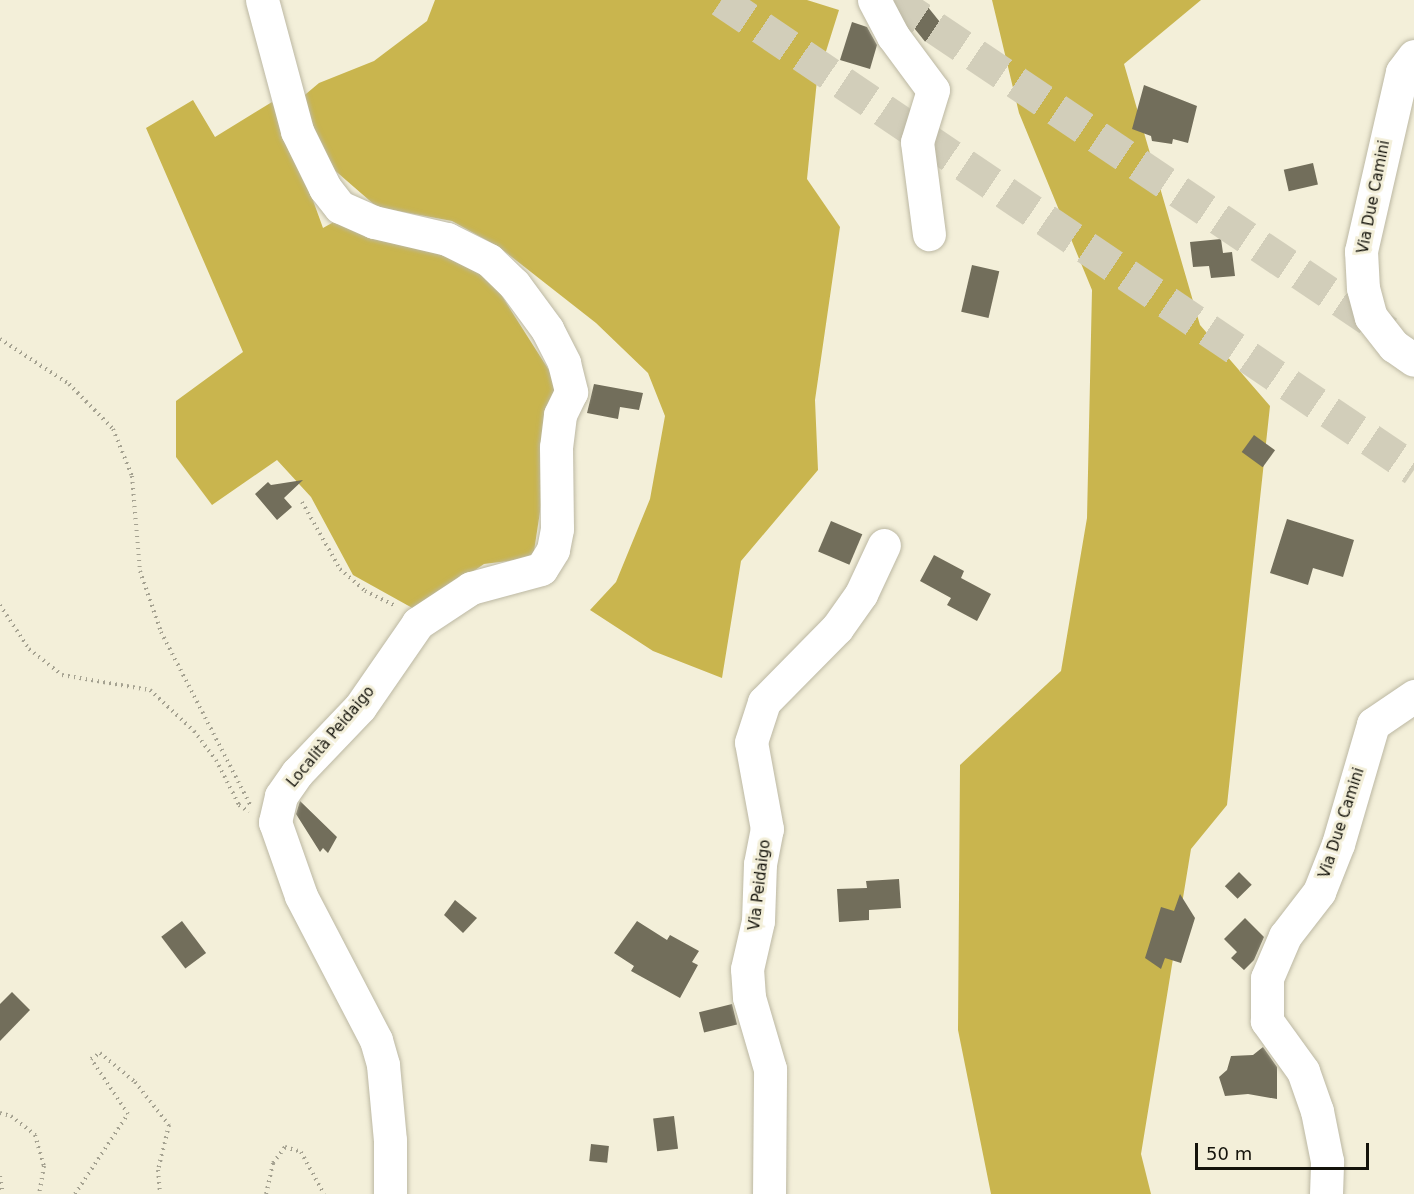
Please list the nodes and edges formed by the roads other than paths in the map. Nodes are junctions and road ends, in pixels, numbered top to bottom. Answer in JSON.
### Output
{"nodes":[{"id":1,"x":262,"y":0,"type":"edge"},
{"id":2,"x":874,"y":0,"type":"edge"},
{"id":3,"x":1414,"y":56,"type":"edge"},
{"id":4,"x":929,"y":234,"type":"dead end"},
{"id":5,"x":1414,"y":360,"type":"edge"},
{"id":6,"x":884,"y":545,"type":"dead end"},
{"id":7,"x":1414,"y":696,"type":"edge"},
{"id":8,"x":390,"y":1194,"type":"edge"},
{"id":9,"x":768,"y":1194,"type":"edge"},
{"id":10,"x":1326,"y":1194,"type":"edge"}],
"edges":[{"from":1,"to":8,"type":"street","name":"Località Peidaigo"},
{"from":2,"to":4,"type":"street"},
{"from":3,"to":5,"type":"street","name":"Via Due Camini"},
{"from":6,"to":9,"type":"street","name":"Via Peidaigo"},
{"from":7,"to":10,"type":"street","name":"Via Due Camini"}]}
